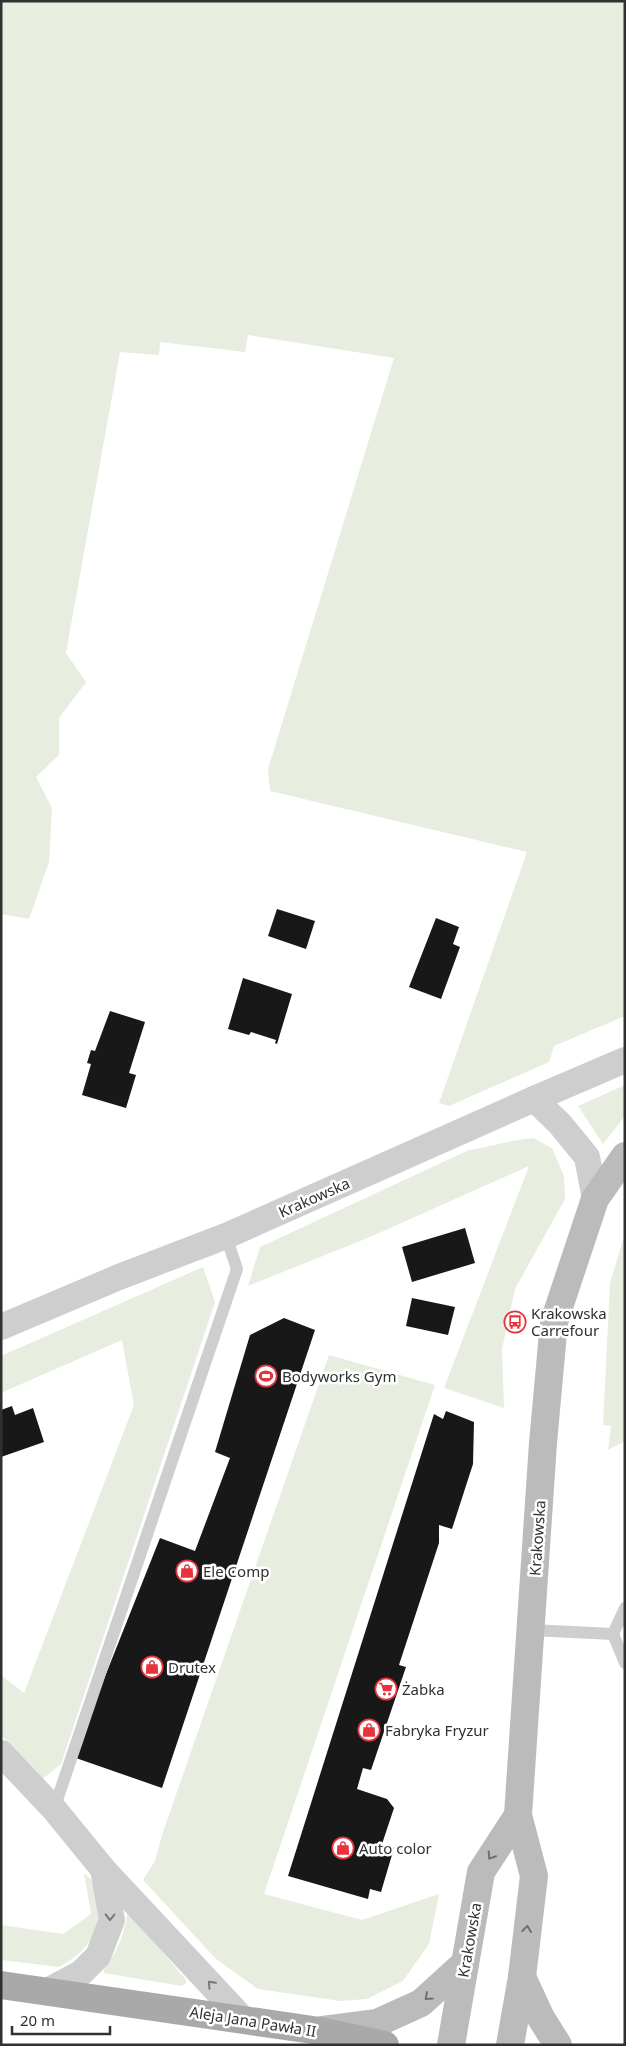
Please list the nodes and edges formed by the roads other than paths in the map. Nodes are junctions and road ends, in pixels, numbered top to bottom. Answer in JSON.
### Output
{"nodes":[{"id":1,"x":625,"y":1060,"type":"edge"},
{"id":2,"x":534,"y":1099,"type":"junction"},
{"id":3,"x":625,"y":1156,"type":"edge"},
{"id":4,"x":595,"y":1199,"type":"junction"},
{"id":5,"x":226,"y":1236,"type":"junction"},
{"id":6,"x":1,"y":1327,"type":"edge"},
{"id":7,"x":625,"y":1608,"type":"edge"},
{"id":8,"x":531,"y":1630,"type":"junction"},
{"id":9,"x":613,"y":1634,"type":"junction"},
{"id":10,"x":625,"y":1663,"type":"edge"},
{"id":11,"x":1,"y":1753,"type":"edge"},
{"id":12,"x":54,"y":1810,"type":"junction"},
{"id":13,"x":518,"y":1815,"type":"junction"},
{"id":14,"x":103,"y":1869,"type":"junction"},
{"id":15,"x":464,"y":1964,"type":"junction"},
{"id":16,"x":522,"y":1977,"type":"junction"},
{"id":17,"x":1,"y":1985,"type":"edge"},
{"id":18,"x":49,"y":1990,"type":"junction"},
{"id":19,"x":244,"y":2020,"type":"junction"},
{"id":20,"x":320,"y":2031,"type":"junction"},
{"id":21,"x":385,"y":2045,"type":"edge"},
{"id":22,"x":451,"y":2045,"type":"edge"},
{"id":23,"x":510,"y":2045,"type":"edge"},
{"id":24,"x":558,"y":2045,"type":"edge"}],
"edges":[{"from":1,"to":2,"type":"street","name":"Krakowska"},
{"from":2,"to":4,"type":"street"},
{"from":2,"to":5,"type":"street","name":"Krakowska"},
{"from":3,"to":4,"type":"main road","name":"Krakowska"},
{"from":4,"to":8,"type":"main road","name":"Krakowska"},
{"from":5,"to":6,"type":"street","name":"Krakowska"},
{"from":5,"to":12,"type":"lane"},
{"from":7,"to":9,"type":"lane"},
{"from":8,"to":9,"type":"lane"},
{"from":8,"to":13,"type":"main road","name":"Krakowska"},
{"from":9,"to":10,"type":"lane"},
{"from":11,"to":12,"type":"street"},
{"from":12,"to":14,"type":"street"},
{"from":13,"to":15,"type":"main road","name":"Krakowska","one_way":true},
{"from":16,"to":13,"type":"main road","name":"Krakowska","one_way":true},
{"from":14,"to":18,"type":"street","one_way":true},
{"from":19,"to":14,"type":"street","one_way":true},
{"from":15,"to":20,"type":"main road","one_way":true},
{"from":15,"to":22,"type":"main road","name":"Krakowska"},
{"from":16,"to":23,"type":"main road","name":"Krakowska"},
{"from":16,"to":24,"type":"main road"},
{"from":17,"to":18,"type":"main road","name":"Aleja Jana Pawła II"},
{"from":18,"to":19,"type":"main road","name":"Aleja Jana Pawła II"},
{"from":19,"to":20,"type":"main road","name":"Aleja Jana Pawła II"},
{"from":20,"to":21,"type":"main road","name":"Aleja Jana Pawła II"}]}
